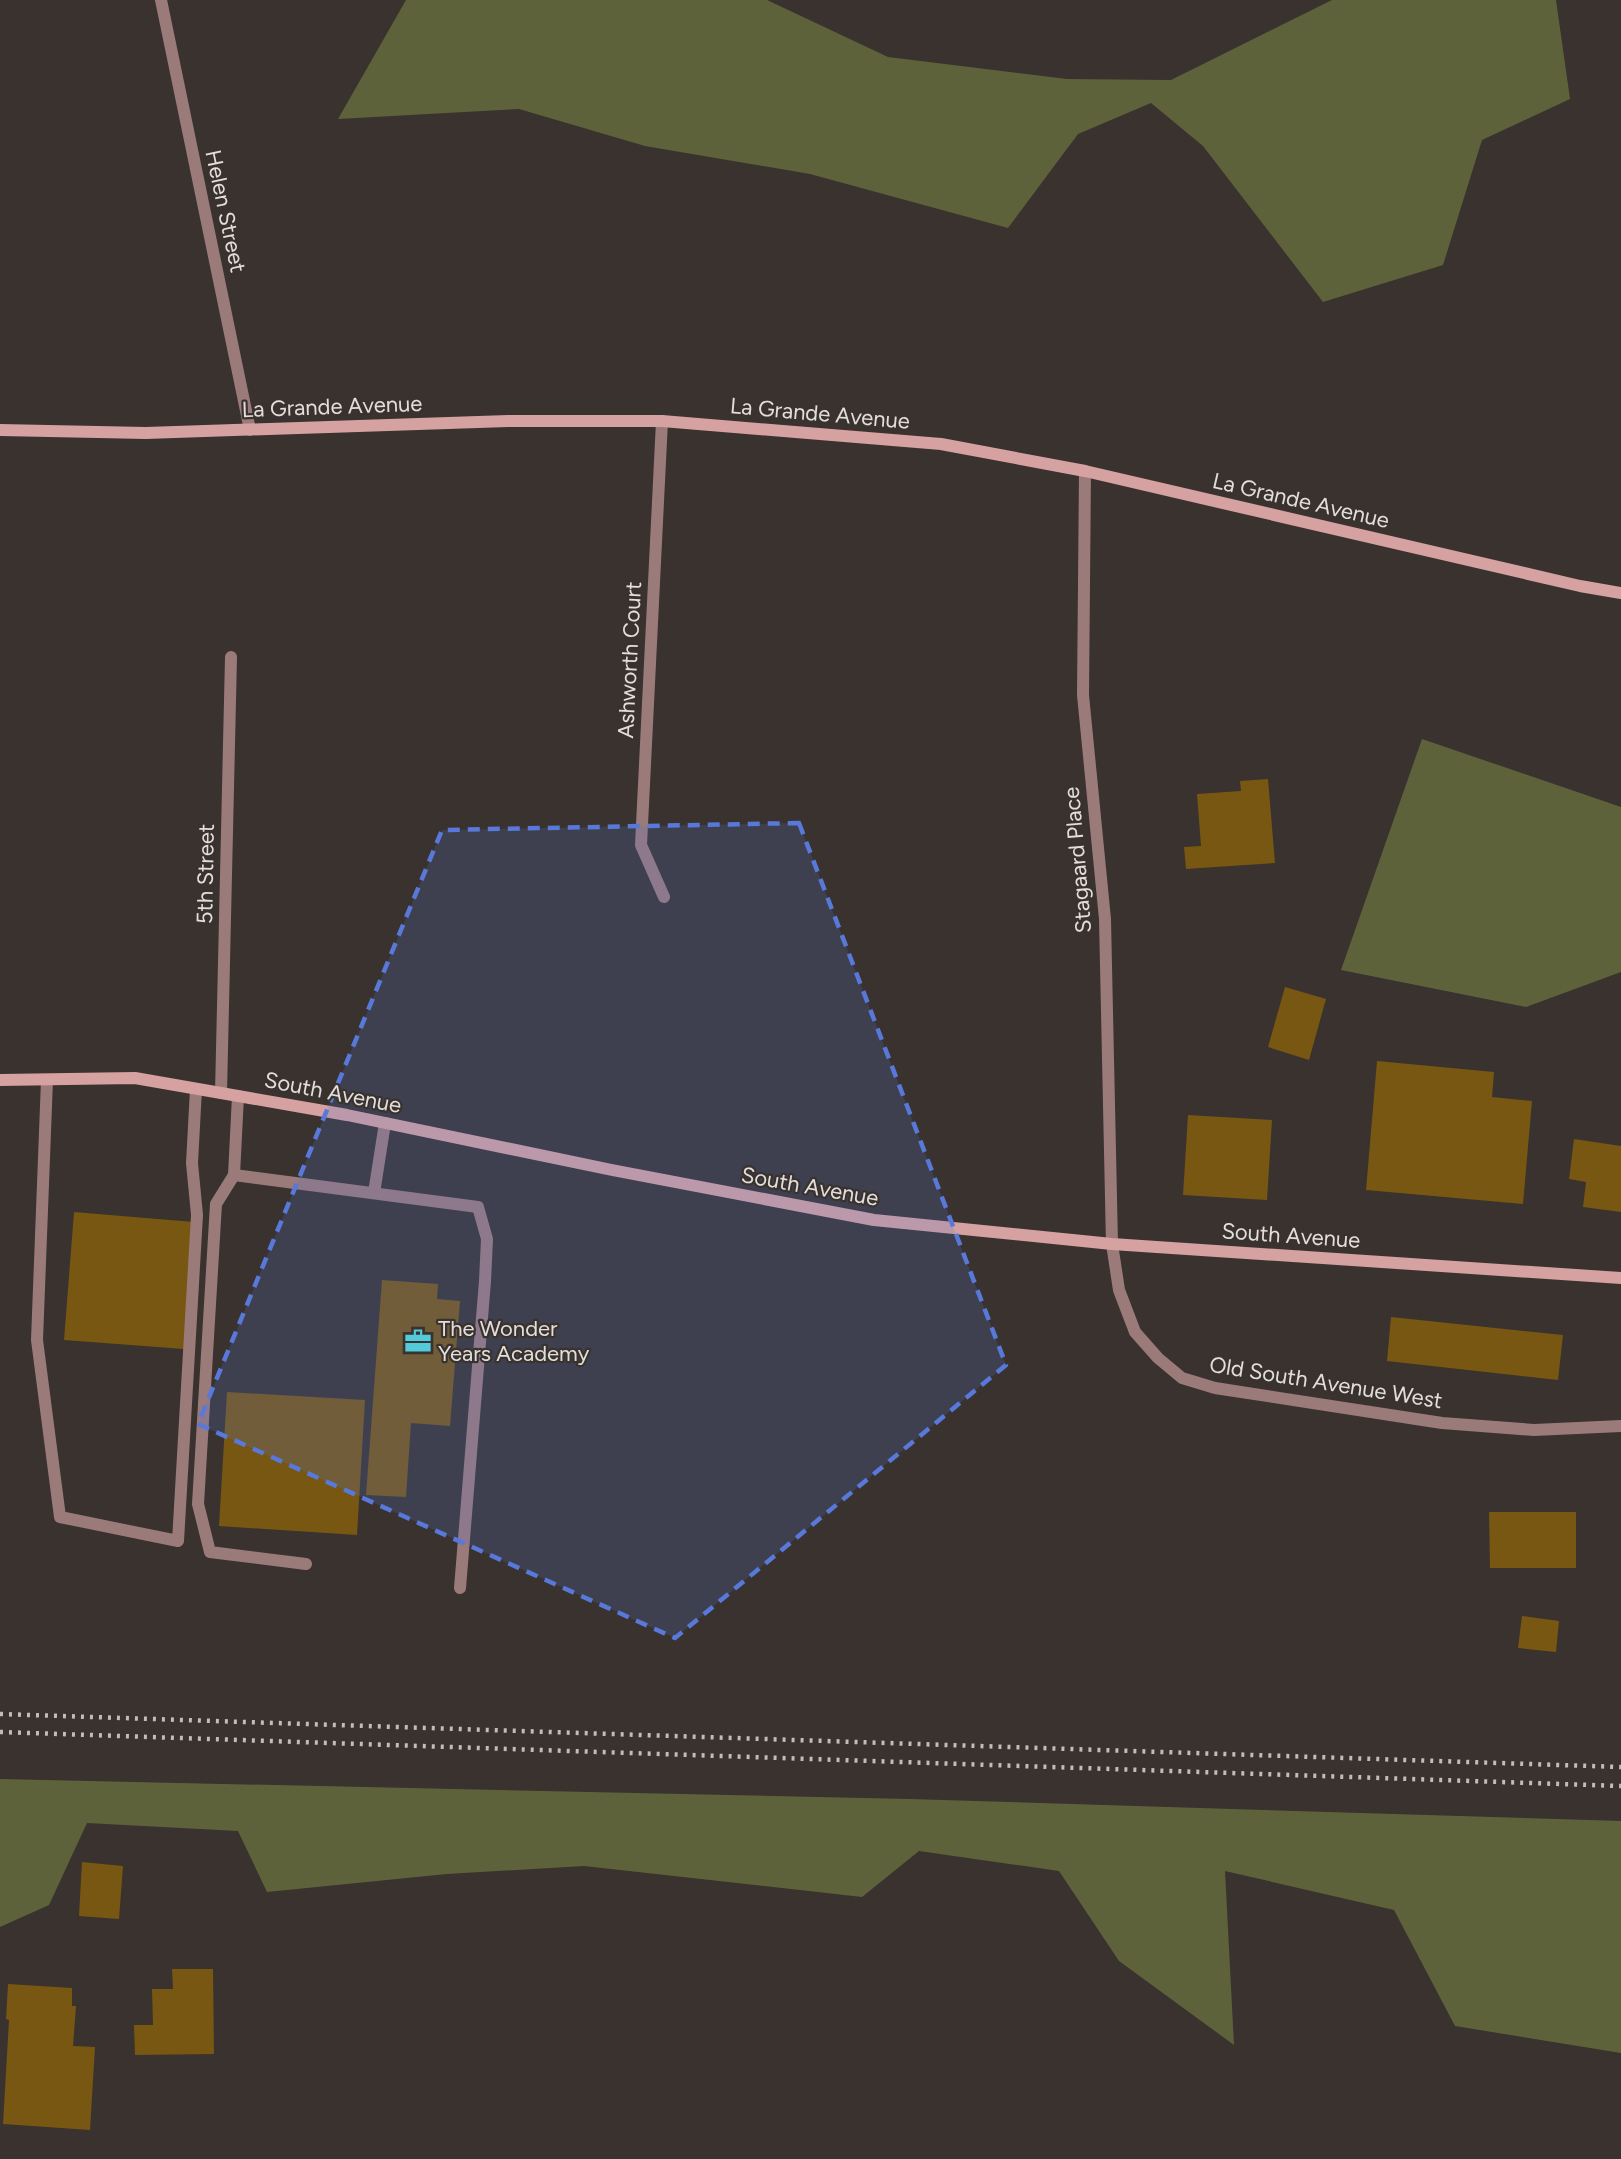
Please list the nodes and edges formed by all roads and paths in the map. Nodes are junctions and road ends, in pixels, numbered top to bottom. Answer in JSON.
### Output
{"nodes":[{"id":1,"x":161,"y":0,"type":"edge"},
{"id":2,"x":662,"y":421,"type":"junction"},
{"id":3,"x":0,"y":430,"type":"edge"},
{"id":4,"x":250,"y":430,"type":"junction"},
{"id":5,"x":1085,"y":471,"type":"junction"},
{"id":6,"x":1621,"y":593,"type":"edge"},
{"id":7,"x":231,"y":657,"type":"dead end"},
{"id":8,"x":664,"y":897,"type":"dead end"},
{"id":9,"x":0,"y":1080,"type":"edge"},
{"id":10,"x":47,"y":1080,"type":"junction"},
{"id":11,"x":196,"y":1089,"type":"junction"},
{"id":12,"x":221,"y":1093,"type":"junction"},
{"id":13,"x":238,"y":1096,"type":"junction"},
{"id":14,"x":385,"y":1123,"type":"junction"},
{"id":15,"x":234,"y":1175,"type":"junction"},
{"id":16,"x":374,"y":1193,"type":"junction"},
{"id":17,"x":1112,"y":1244,"type":"junction"},
{"id":18,"x":1621,"y":1278,"type":"edge"},
{"id":19,"x":1621,"y":1426,"type":"edge"},
{"id":20,"x":306,"y":1564,"type":"dead end"},
{"id":21,"x":460,"y":1588,"type":"dead end"}],
"edges":[{"from":1,"to":4,"type":"street","name":"Helen Street"},
{"from":2,"to":4,"type":"main road","name":"La Grande Avenue"},
{"from":2,"to":5,"type":"main road","name":"La Grande Avenue"},
{"from":2,"to":8,"type":"street","name":"Ashworth Court"},
{"from":3,"to":4,"type":"main road","name":"La Grande Avenue"},
{"from":5,"to":6,"type":"main road","name":"La Grande Avenue"},
{"from":5,"to":17,"type":"street","name":"Stagaard Place"},
{"from":7,"to":12,"type":"street","name":"5th Street"},
{"from":9,"to":10,"type":"main road","name":"South Avenue"},
{"from":10,"to":11,"type":"main road","name":"South Avenue"},
{"from":10,"to":11,"type":"street"},
{"from":11,"to":12,"type":"main road","name":"South Avenue"},
{"from":12,"to":13,"type":"main road","name":"South Avenue"},
{"from":13,"to":14,"type":"main road","name":"South Avenue"},
{"from":13,"to":15,"type":"street"},
{"from":14,"to":16,"type":"street"},
{"from":14,"to":17,"type":"main road","name":"South Avenue"},
{"from":15,"to":16,"type":"street"},
{"from":15,"to":20,"type":"street"},
{"from":16,"to":21,"type":"street"},
{"from":17,"to":18,"type":"main road","name":"South Avenue"},
{"from":17,"to":19,"type":"street","name":"Old South Avenue West"}]}
